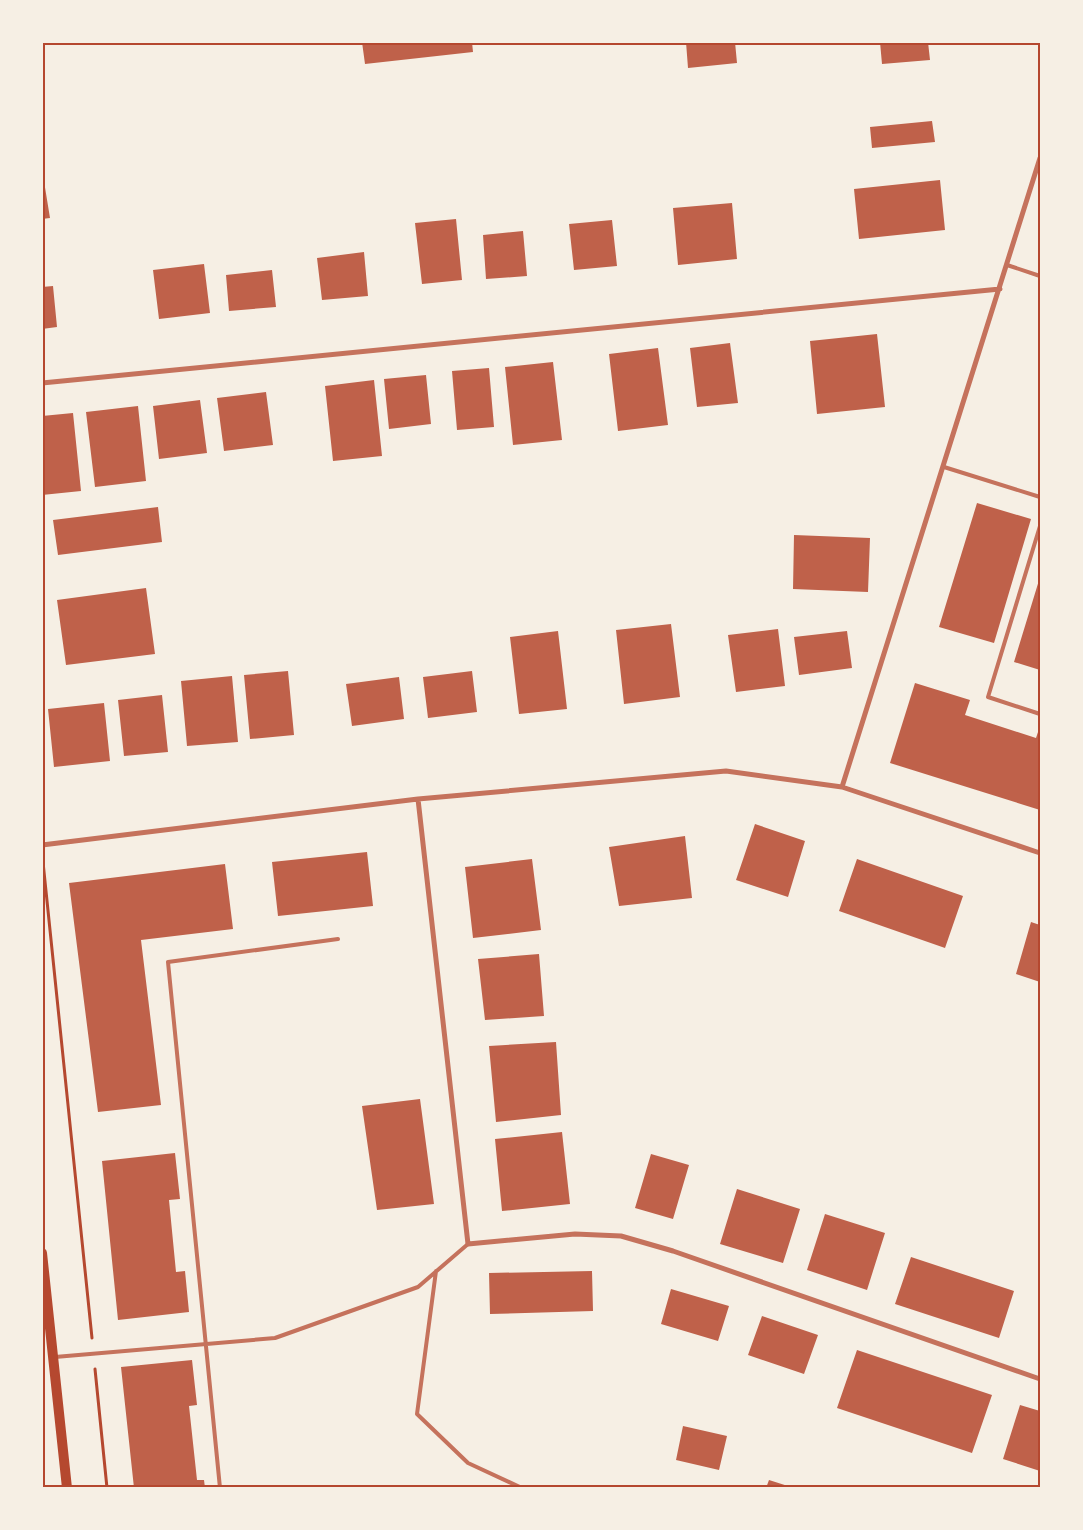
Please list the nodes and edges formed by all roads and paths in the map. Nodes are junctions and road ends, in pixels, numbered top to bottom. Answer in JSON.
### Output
{"nodes":[{"id":1,"x":1040,"y":158,"type":"edge"},
{"id":2,"x":1007,"y":265,"type":"junction"},
{"id":3,"x":1040,"y":276,"type":"edge"},
{"id":4,"x":1000,"y":289,"type":"junction"},
{"id":5,"x":42,"y":383,"type":"edge"},
{"id":6,"x":944,"y":467,"type":"junction"},
{"id":7,"x":1040,"y":497,"type":"edge"},
{"id":8,"x":1040,"y":526,"type":"edge"},
{"id":9,"x":1040,"y":714,"type":"edge"},
{"id":10,"x":842,"y":787,"type":"junction"},
{"id":11,"x":418,"y":799,"type":"junction"},
{"id":12,"x":42,"y":845,"type":"edge"},
{"id":13,"x":1040,"y":853,"type":"edge"},
{"id":14,"x":42,"y":859,"type":"edge"},
{"id":15,"x":338,"y":939,"type":"dead end"},
{"id":16,"x":468,"y":1244,"type":"junction"},
{"id":17,"x":42,"y":1253,"type":"edge"},
{"id":18,"x":436,"y":1271,"type":"junction"},
{"id":19,"x":206,"y":1344,"type":"junction"},
{"id":20,"x":94,"y":1354,"type":"junction"},
{"id":21,"x":53,"y":1357,"type":"junction"},
{"id":22,"x":1040,"y":1379,"type":"edge"},
{"id":23,"x":67,"y":1488,"type":"edge"},
{"id":24,"x":107,"y":1488,"type":"edge"},
{"id":25,"x":220,"y":1488,"type":"edge"},
{"id":26,"x":522,"y":1488,"type":"edge"}],
"edges":[{"from":1,"to":2,"type":"street"},
{"from":2,"to":3,"type":"lane"},
{"from":2,"to":4,"type":"street"},
{"from":4,"to":5,"type":"street"},
{"from":4,"to":6,"type":"street"},
{"from":6,"to":7,"type":"lane"},
{"from":6,"to":10,"type":"street"},
{"from":8,"to":9,"type":"lane"},
{"from":10,"to":11,"type":"street"},
{"from":10,"to":13,"type":"street"},
{"from":11,"to":12,"type":"street"},
{"from":11,"to":16,"type":"street"},
{"from":14,"to":20,"type":"path"},
{"from":15,"to":19,"type":"lane"},
{"from":16,"to":18,"type":"lane"},
{"from":16,"to":22,"type":"street"},
{"from":17,"to":21,"type":"main road"},
{"from":18,"to":19,"type":"lane"},
{"from":18,"to":26,"type":"lane"},
{"from":19,"to":20,"type":"lane"},
{"from":19,"to":25,"type":"lane"},
{"from":20,"to":21,"type":"lane"},
{"from":20,"to":24,"type":"path"},
{"from":21,"to":23,"type":"main road"}]}
